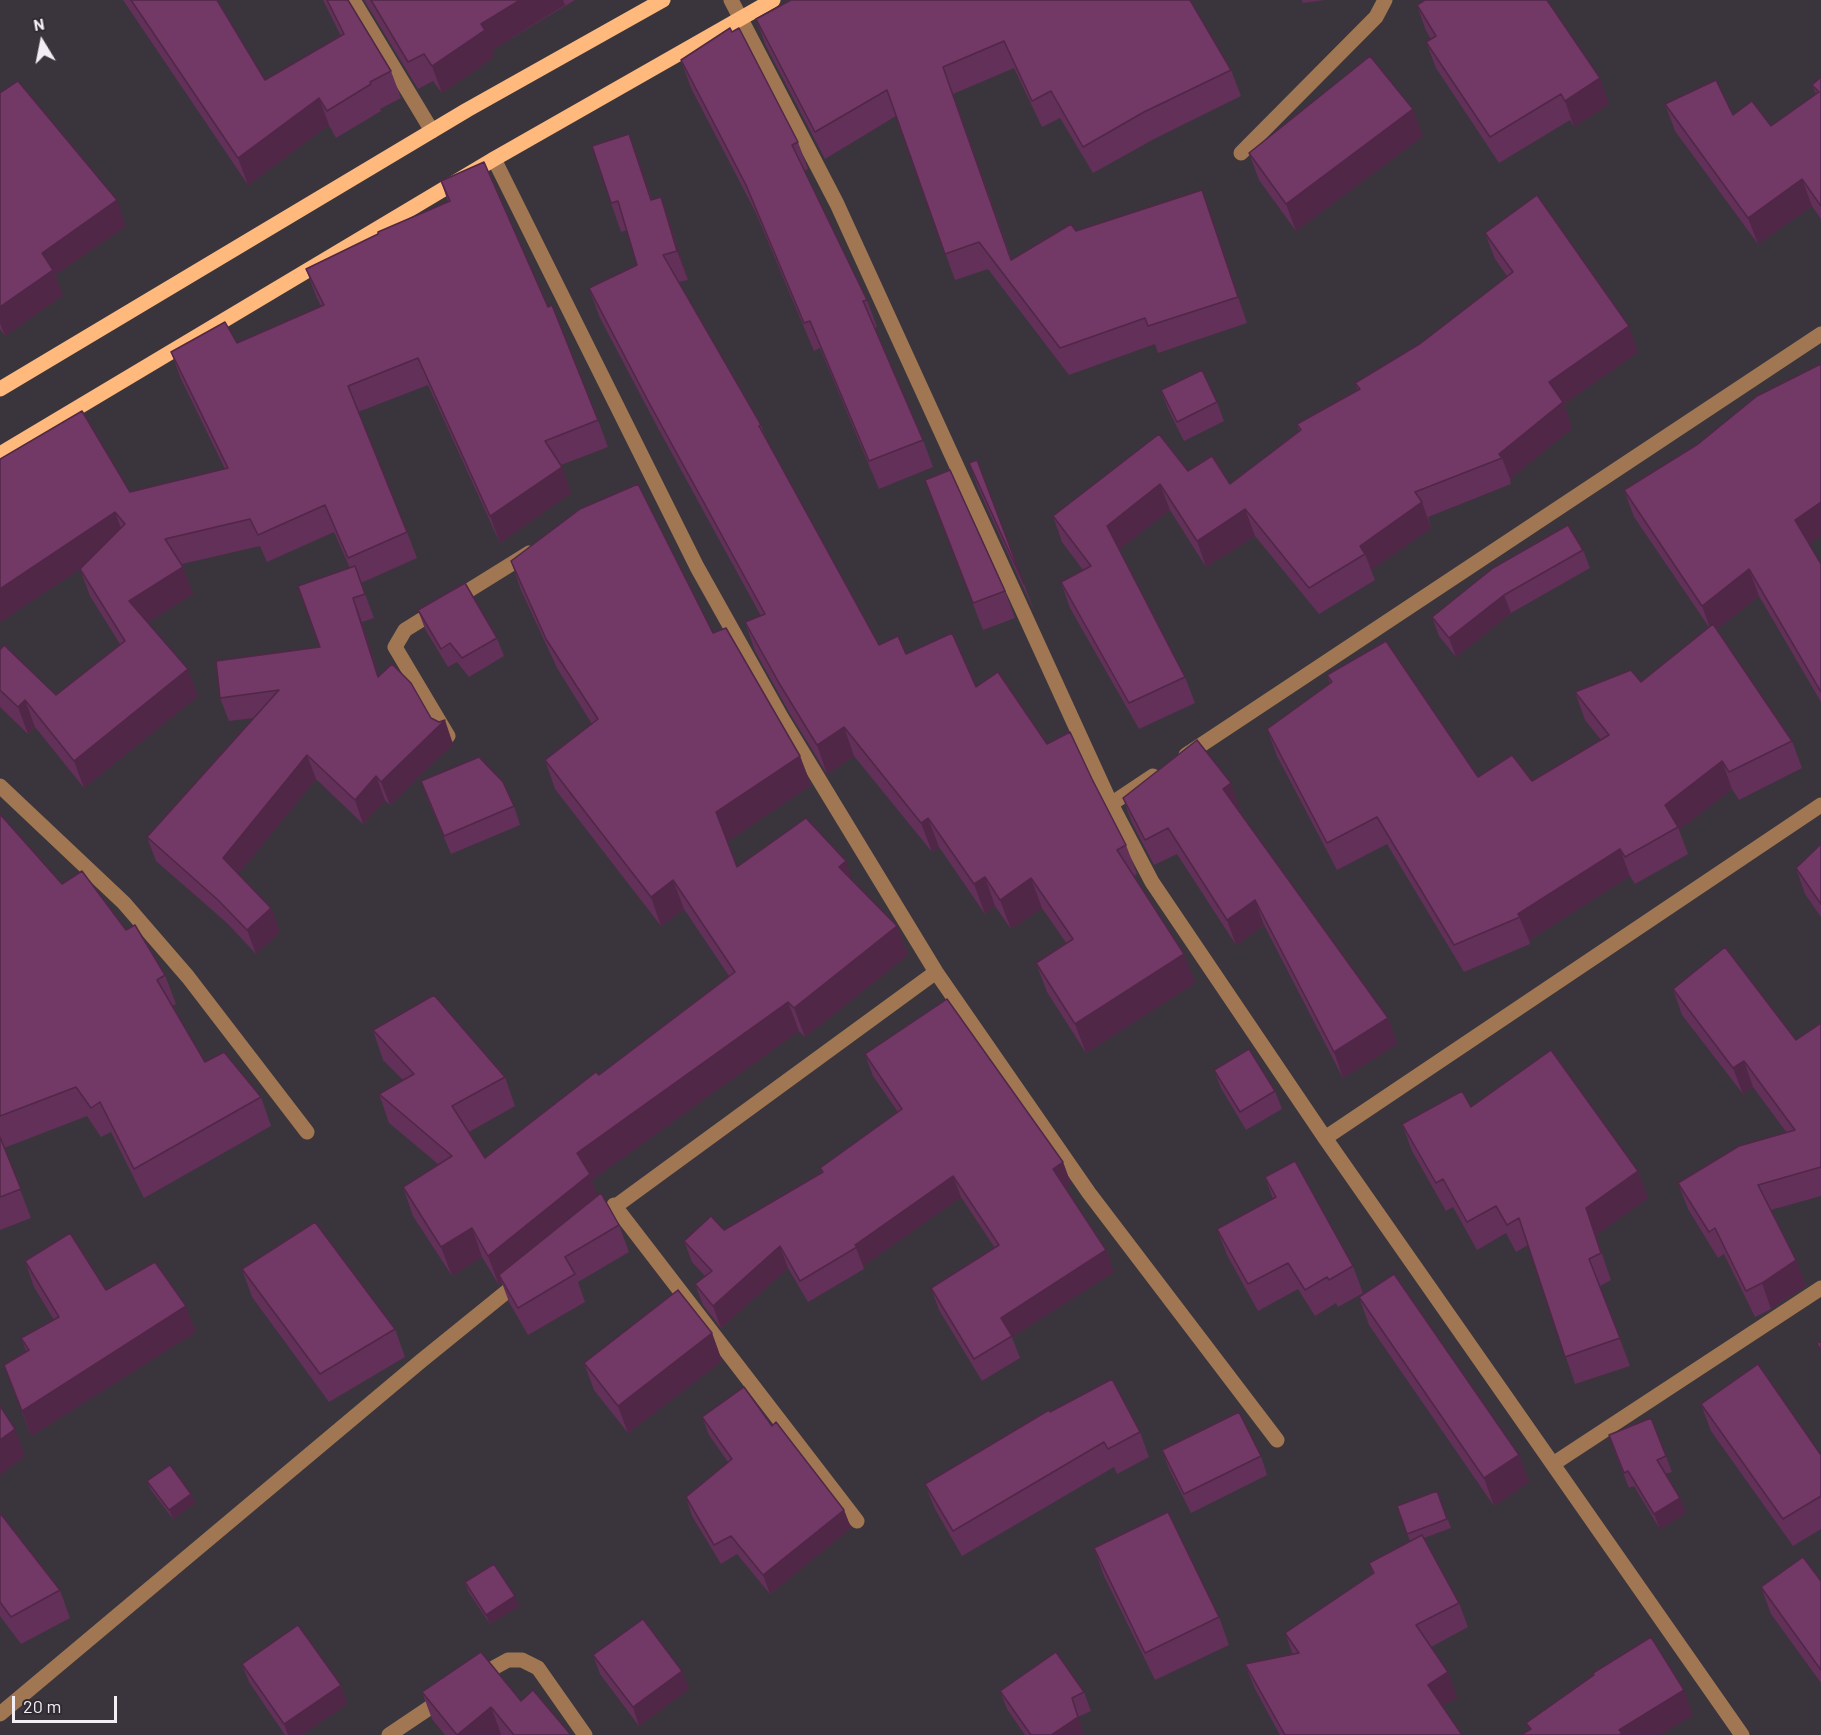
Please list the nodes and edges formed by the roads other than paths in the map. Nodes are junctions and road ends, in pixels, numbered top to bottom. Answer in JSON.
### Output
{"nodes":[{"id":1,"x":353,"y":0,"type":"edge"},
{"id":2,"x":663,"y":0,"type":"edge"},
{"id":3,"x":731,"y":0,"type":"edge"},
{"id":4,"x":773,"y":0,"type":"edge"},
{"id":5,"x":1385,"y":0,"type":"edge"},
{"id":6,"x":741,"y":20,"type":"junction"},
{"id":7,"x":432,"y":131,"type":"junction"},
{"id":8,"x":1241,"y":153,"type":"dead end"},
{"id":9,"x":494,"y":159,"type":"junction"},
{"id":10,"x":1821,"y":334,"type":"edge"},
{"id":11,"x":0,"y":389,"type":"edge"},
{"id":12,"x":0,"y":454,"type":"edge"},
{"id":13,"x":543,"y":544,"type":"edge"},
{"id":14,"x":448,"y":736,"type":"dead end"},
{"id":15,"x":0,"y":786,"type":"edge"},
{"id":16,"x":1111,"y":804,"type":"junction"},
{"id":17,"x":1821,"y":805,"type":"edge"},
{"id":18,"x":936,"y":972,"type":"junction"},
{"id":19,"x":307,"y":1132,"type":"dead end"},
{"id":20,"x":1325,"y":1138,"type":"junction"},
{"id":21,"x":614,"y":1205,"type":"junction"},
{"id":22,"x":586,"y":1227,"type":"edge"},
{"id":23,"x":531,"y":1272,"type":"edge"},
{"id":24,"x":1821,"y":1288,"type":"edge"},
{"id":25,"x":1277,"y":1440,"type":"dead end"},
{"id":26,"x":1553,"y":1464,"type":"junction"},
{"id":27,"x":857,"y":1521,"type":"dead end"},
{"id":28,"x":0,"y":1714,"type":"edge"},
{"id":29,"x":389,"y":1735,"type":"edge"},
{"id":30,"x":585,"y":1735,"type":"edge"},
{"id":31,"x":1742,"y":1735,"type":"edge"}],
"edges":[{"from":1,"to":7,"type":"street"},
{"from":2,"to":7,"type":"main road"},
{"from":3,"to":6,"type":"street"},
{"from":4,"to":6,"type":"main road"},
{"from":5,"to":8,"type":"street"},
{"from":6,"to":9,"type":"main road"},
{"from":6,"to":16,"type":"street"},
{"from":7,"to":11,"type":"main road"},
{"from":9,"to":12,"type":"main road"},
{"from":9,"to":18,"type":"street"},
{"from":10,"to":16,"type":"street"},
{"from":13,"to":14,"type":"street"},
{"from":15,"to":19,"type":"street"},
{"from":16,"to":20,"type":"street"},
{"from":17,"to":20,"type":"street"},
{"from":18,"to":21,"type":"street"},
{"from":18,"to":25,"type":"street"},
{"from":20,"to":26,"type":"street"},
{"from":21,"to":22,"type":"street"},
{"from":21,"to":27,"type":"street"},
{"from":23,"to":28,"type":"street"},
{"from":24,"to":26,"type":"street"},
{"from":26,"to":31,"type":"street"},
{"from":29,"to":30,"type":"street"}]}
